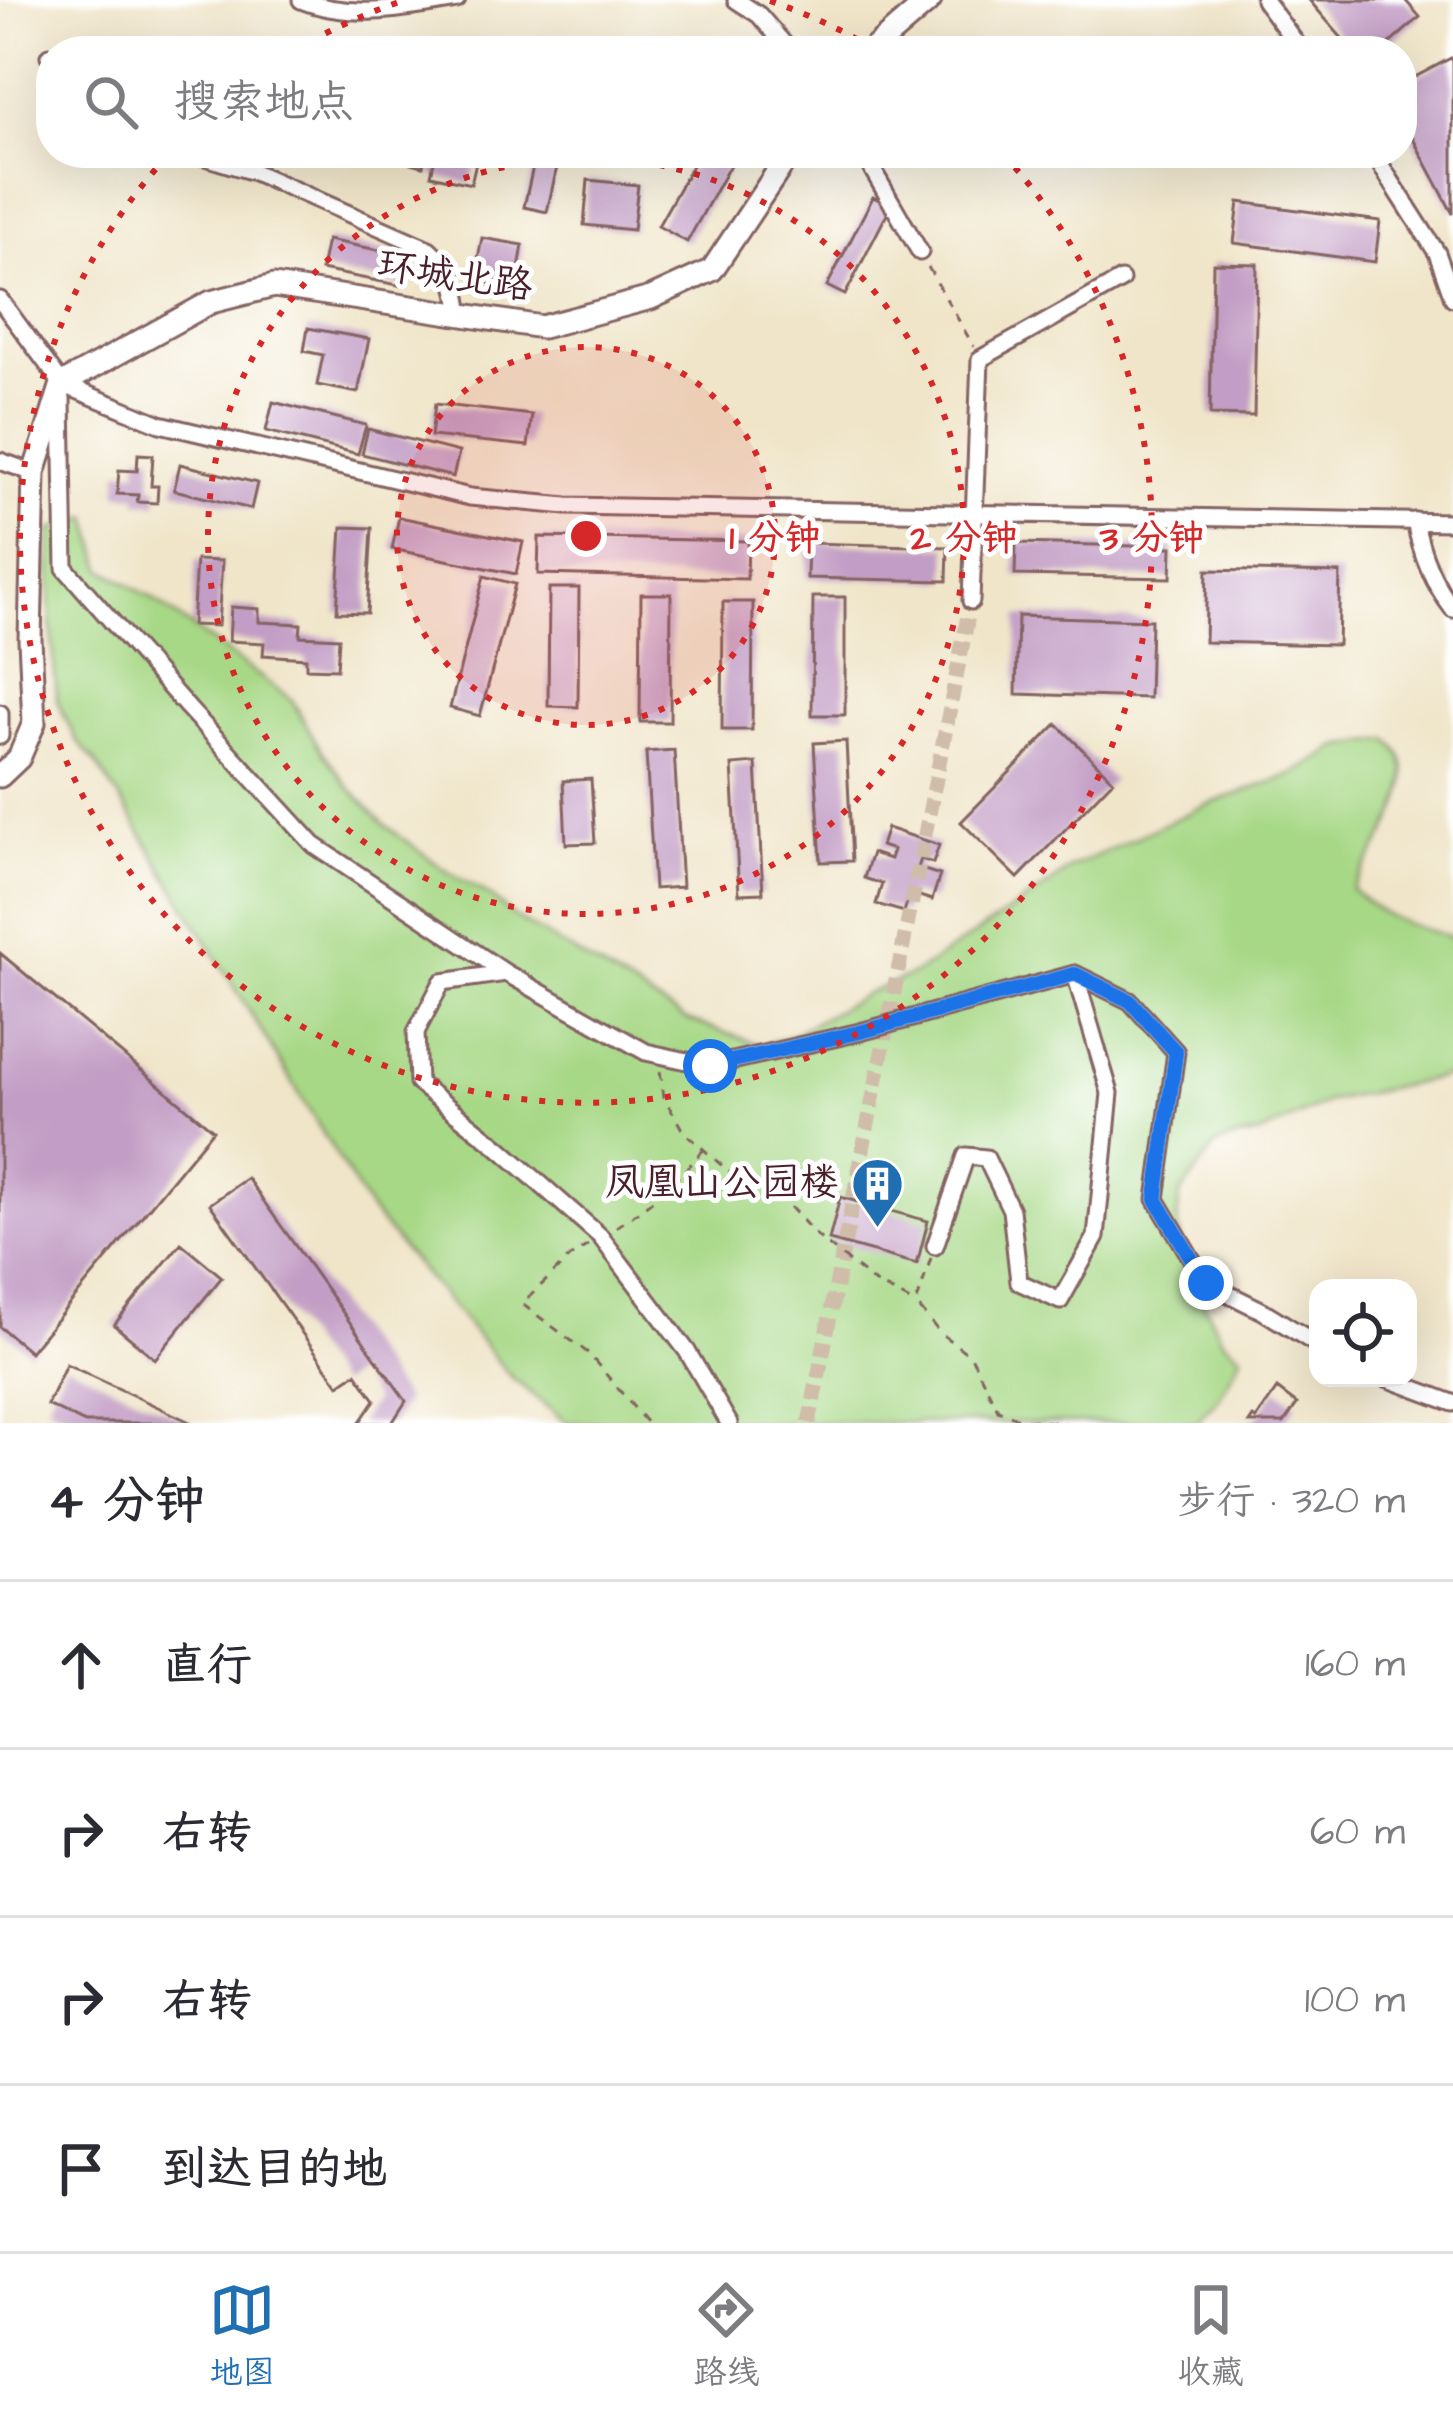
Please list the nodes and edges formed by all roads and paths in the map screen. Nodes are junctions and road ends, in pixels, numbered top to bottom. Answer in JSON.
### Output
{"nodes":[{"id":1,"x":301,"y":0,"type":"edge"},
{"id":2,"x":457,"y":0,"type":"edge"},
{"id":3,"x":736,"y":0,"type":"edge"},
{"id":4,"x":930,"y":0,"type":"edge"},
{"id":5,"x":1264,"y":0,"type":"edge"},
{"id":6,"x":777,"y":36,"type":"edge"},
{"id":7,"x":888,"y":36,"type":"edge"},
{"id":8,"x":1291,"y":36,"type":"edge"},
{"id":9,"x":241,"y":168,"type":"edge"},
{"id":10,"x":780,"y":168,"type":"edge"},
{"id":11,"x":872,"y":168,"type":"edge"},
{"id":12,"x":1383,"y":168,"type":"edge"},
{"id":13,"x":920,"y":252,"type":"joint"},
{"id":14,"x":1121,"y":280,"type":"dead end"},
{"id":15,"x":1453,"y":298,"type":"edge"},
{"id":16,"x":0,"y":300,"type":"edge"},
{"id":17,"x":460,"y":315,"type":"junction"},
{"id":18,"x":980,"y":359,"type":"junction"},
{"id":19,"x":62,"y":384,"type":"junction"},
{"id":20,"x":0,"y":461,"type":"edge"},
{"id":21,"x":34,"y":473,"type":"junction"},
{"id":22,"x":974,"y":513,"type":"junction"},
{"id":23,"x":1415,"y":521,"type":"junction"},
{"id":24,"x":1453,"y":522,"type":"edge"},
{"id":25,"x":971,"y":601,"type":"tunnel mouth"},
{"id":26,"x":1453,"y":609,"type":"edge"},
{"id":27,"x":0,"y":713,"type":"edge"},
{"id":28,"x":0,"y":736,"type":"edge"},
{"id":29,"x":0,"y":776,"type":"edge"},
{"id":30,"x":506,"y":974,"type":"junction"},
{"id":31,"x":1075,"y":974,"type":"junction"},
{"id":32,"x":658,"y":1054,"type":"junction"},
{"id":33,"x":704,"y":1149,"type":"junction"},
{"id":34,"x":600,"y":1236,"type":"junction"},
{"id":35,"x":935,"y":1246,"type":"joint"},
{"id":36,"x":916,"y":1304,"type":"junction"},
{"id":37,"x":1309,"y":1339,"type":"edge"},
{"id":38,"x":1411,"y":1387,"type":"edge"},
{"id":39,"x":1453,"y":1402,"type":"edge"},
{"id":40,"x":1040,"y":1421,"type":"edge"},
{"id":41,"x":647,"y":1423,"type":"edge"},
{"id":42,"x":729,"y":1423,"type":"edge"},
{"id":43,"x":1066,"y":1423,"type":"edge"}],
"edges":[{"from":1,"to":2,"type":"street"},
{"from":3,"to":6,"type":"street"},
{"from":4,"to":7,"type":"main road"},
{"from":5,"to":8,"type":"street"},
{"from":9,"to":17,"type":"street"},
{"from":10,"to":17,"type":"main road","name":"环城北路"},
{"from":11,"to":13,"type":"street"},
{"from":12,"to":15,"type":"street"},
{"from":13,"to":18,"type":"path"},
{"from":14,"to":18,"type":"street"},
{"from":16,"to":19,"type":"street"},
{"from":17,"to":19,"type":"main road","name":"环城北路"},
{"from":18,"to":22,"type":"street"},
{"from":19,"to":21,"type":"main road"},
{"from":19,"to":22,"type":"street"},
{"from":19,"to":30,"type":"street"},
{"from":20,"to":21,"type":"street"},
{"from":21,"to":29,"type":"main road"},
{"from":22,"to":23,"type":"street"},
{"from":22,"to":25,"type":"street"},
{"from":23,"to":24,"type":"street"},
{"from":23,"to":26,"type":"street"},
{"from":27,"to":28,"type":"street"},
{"from":30,"to":32,"type":"street"},
{"from":30,"to":34,"type":"street"},
{"from":31,"to":32,"type":"street"},
{"from":31,"to":35,"type":"street"},
{"from":31,"to":37,"type":"street"},
{"from":32,"to":33,"type":"path"},
{"from":33,"to":34,"type":"path"},
{"from":33,"to":36,"type":"path"},
{"from":34,"to":41,"type":"path"},
{"from":34,"to":42,"type":"street"},
{"from":35,"to":36,"type":"path"},
{"from":36,"to":40,"type":"path"},
{"from":38,"to":39,"type":"street"},
{"from":40,"to":43,"type":"path"}]}
